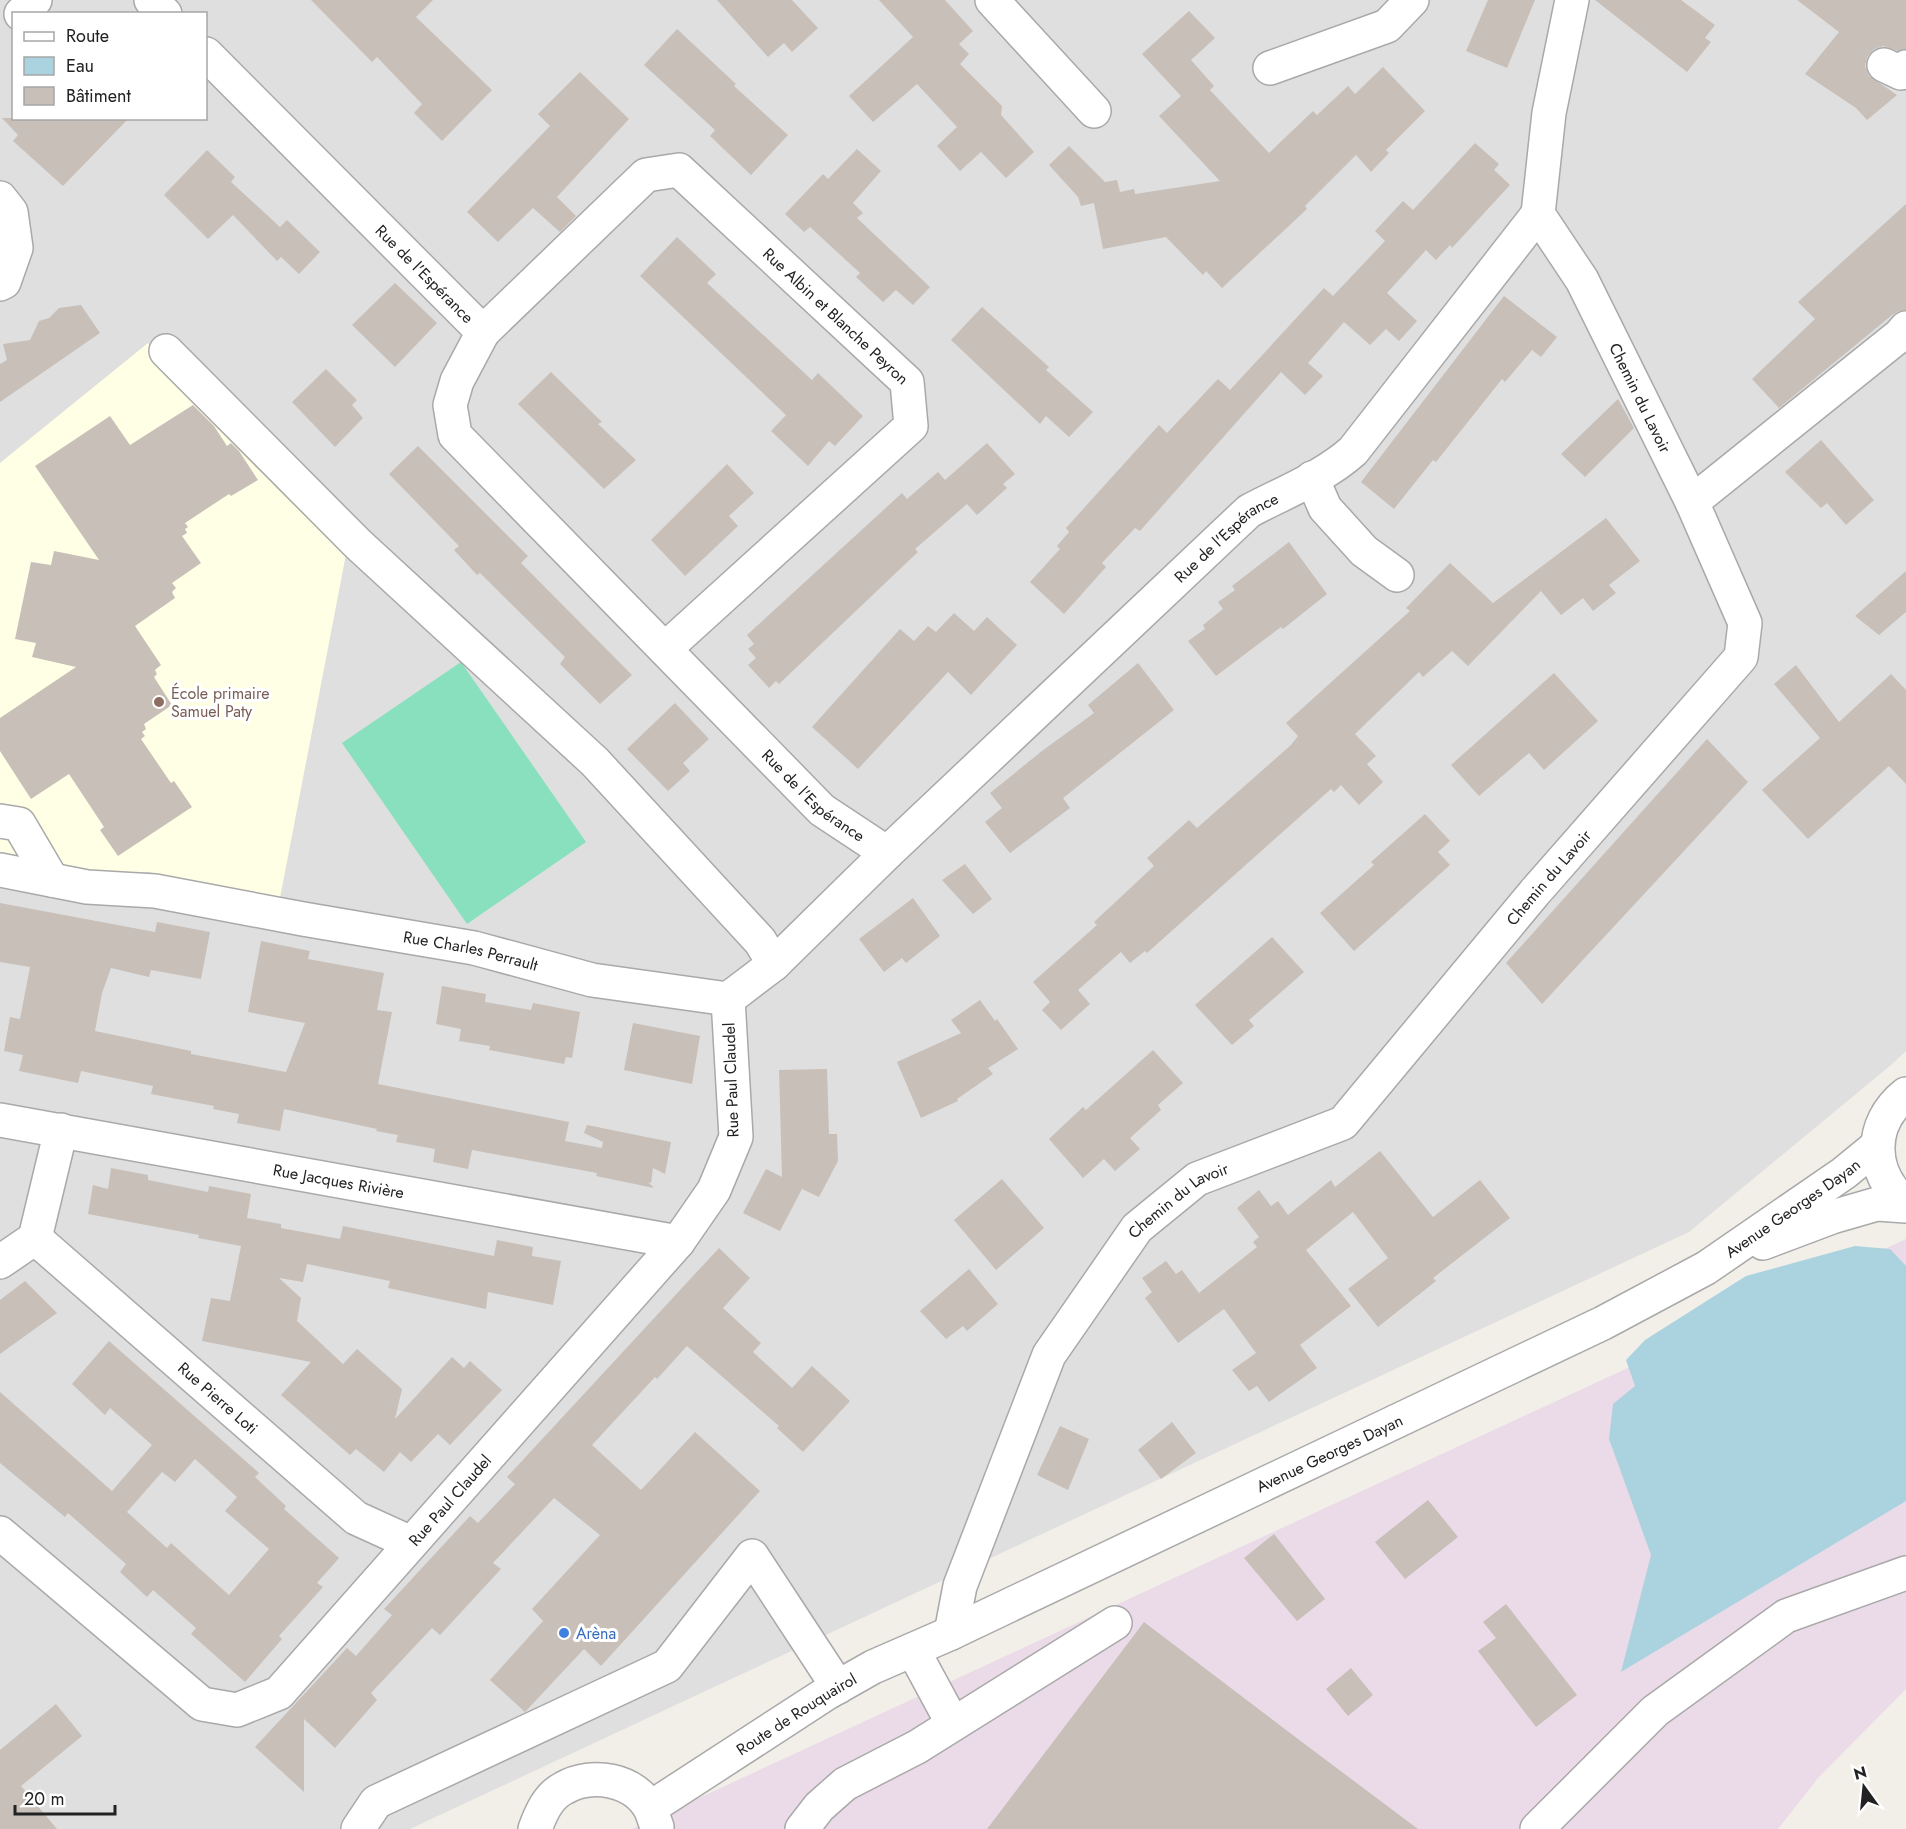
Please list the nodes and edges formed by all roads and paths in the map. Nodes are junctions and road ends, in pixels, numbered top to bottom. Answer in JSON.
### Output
{"nodes":[{"id":1,"x":35,"y":0,"type":"edge"},
{"id":2,"x":151,"y":0,"type":"edge"},
{"id":3,"x":992,"y":0,"type":"edge"},
{"id":4,"x":1412,"y":0,"type":"edge"},
{"id":5,"x":1572,"y":0,"type":"edge"},
{"id":6,"x":23,"y":12,"type":"edge"},
{"id":7,"x":163,"y":12,"type":"edge"},
{"id":8,"x":12,"y":23,"type":"edge"},
{"id":9,"x":0,"y":33,"type":"edge"},
{"id":10,"x":207,"y":55,"type":"edge"},
{"id":11,"x":1270,"y":68,"type":"dead end"},
{"id":12,"x":1094,"y":111,"type":"dead end"},
{"id":13,"x":0,"y":198,"type":"edge"},
{"id":14,"x":1538,"y":214,"type":"junction"},
{"id":15,"x":0,"y":285,"type":"edge"},
{"id":16,"x":483,"y":332,"type":"junction"},
{"id":17,"x":1903,"y":332,"type":"edge"},
{"id":18,"x":166,"y":351,"type":"dead end"},
{"id":19,"x":1312,"y":478,"type":"junction"},
{"id":20,"x":1692,"y":502,"type":"junction"},
{"id":21,"x":1397,"y":575,"type":"dead end"},
{"id":22,"x":665,"y":649,"type":"junction"},
{"id":23,"x":0,"y":821,"type":"edge"},
{"id":24,"x":887,"y":853,"type":"junction"},
{"id":25,"x":0,"y":870,"type":"edge"},
{"id":26,"x":52,"y":880,"type":"junction"},
{"id":27,"x":774,"y":964,"type":"junction"},
{"id":28,"x":728,"y":999,"type":"junction"},
{"id":29,"x":1906,"y":1094,"type":"edge"},
{"id":30,"x":0,"y":1120,"type":"edge"},
{"id":31,"x":61,"y":1130,"type":"junction"},
{"id":32,"x":1877,"y":1146,"type":"junction"},
{"id":33,"x":1906,"y":1205,"type":"edge"},
{"id":34,"x":35,"y":1238,"type":"junction"},
{"id":35,"x":678,"y":1242,"type":"junction"},
{"id":36,"x":0,"y":1262,"type":"edge"},
{"id":37,"x":1706,"y":1268,"type":"junction"},
{"id":38,"x":0,"y":1533,"type":"edge"},
{"id":39,"x":411,"y":1543,"type":"junction"},
{"id":40,"x":1906,"y":1573,"type":"edge"},
{"id":41,"x":1115,"y":1623,"type":"dead end"},
{"id":42,"x":951,"y":1633,"type":"junction"},
{"id":43,"x":914,"y":1650,"type":"junction"},
{"id":44,"x":837,"y":1687,"type":"junction"},
{"id":45,"x":953,"y":1724,"type":"junction"},
{"id":46,"x":654,"y":1818,"type":"edge"},
{"id":47,"x":358,"y":1829,"type":"edge"},
{"id":48,"x":535,"y":1829,"type":"edge"},
{"id":49,"x":802,"y":1829,"type":"edge"},
{"id":50,"x":1537,"y":1829,"type":"edge"}],
"edges":[{"from":1,"to":6,"type":"street"},
{"from":2,"to":7,"type":"street"},
{"from":3,"to":12,"type":"street"},
{"from":4,"to":11,"type":"street"},
{"from":5,"to":14,"type":"street"},
{"from":8,"to":9,"type":"street"},
{"from":10,"to":16,"type":"street","name":"Rue de l'Espérance"},
{"from":13,"to":15,"type":"street"},
{"from":14,"to":19,"type":"street","name":"Rue de l'Espérance"},
{"from":14,"to":20,"type":"street","name":"Chemin du Lavoir"},
{"from":16,"to":22,"type":"street","name":"Rue de l'Espérance"},
{"from":16,"to":22,"type":"street","name":"Rue Albin et Blanche Peyron"},
{"from":17,"to":20,"type":"street"},
{"from":18,"to":27,"type":"street"},
{"from":19,"to":21,"type":"street"},
{"from":19,"to":24,"type":"street","name":"Rue de l'Espérance"},
{"from":20,"to":42,"type":"street","name":"Chemin du Lavoir"},
{"from":22,"to":24,"type":"street","name":"Rue de l'Espérance"},
{"from":23,"to":26,"type":"street"},
{"from":24,"to":27,"type":"street"},
{"from":25,"to":26,"type":"street","name":"Rue Charles Perrault"},
{"from":26,"to":28,"type":"street","name":"Rue Charles Perrault"},
{"from":27,"to":28,"type":"street"},
{"from":28,"to":35,"type":"street","name":"Rue Paul Claudel"},
{"from":29,"to":32,"type":"street"},
{"from":30,"to":31,"type":"street","name":"Rue Jacques Rivière"},
{"from":31,"to":34,"type":"street"},
{"from":31,"to":35,"type":"street","name":"Rue Jacques Rivière"},
{"from":32,"to":33,"type":"street"},
{"from":32,"to":37,"type":"street","name":"Avenue Georges Dayan"},
{"from":33,"to":37,"type":"street","name":"Avenue Georges Dayan"},
{"from":34,"to":36,"type":"street"},
{"from":34,"to":39,"type":"street","name":"Rue Pierre Loti"},
{"from":35,"to":39,"type":"street","name":"Rue Paul Claudel"},
{"from":37,"to":42,"type":"street","name":"Avenue Georges Dayan"},
{"from":38,"to":39,"type":"street","name":"Rue Paul Claudel"},
{"from":40,"to":50,"type":"street"},
{"from":41,"to":45,"type":"street"},
{"from":42,"to":43,"type":"street","name":"Route de Rouquairol"},
{"from":43,"to":44,"type":"street","name":"Route de Rouquairol"},
{"from":43,"to":45,"type":"street"},
{"from":44,"to":46,"type":"street","name":"Route de Rouquairol"},
{"from":44,"to":47,"type":"street"},
{"from":45,"to":49,"type":"street"},
{"from":46,"to":48,"type":"street"}]}
